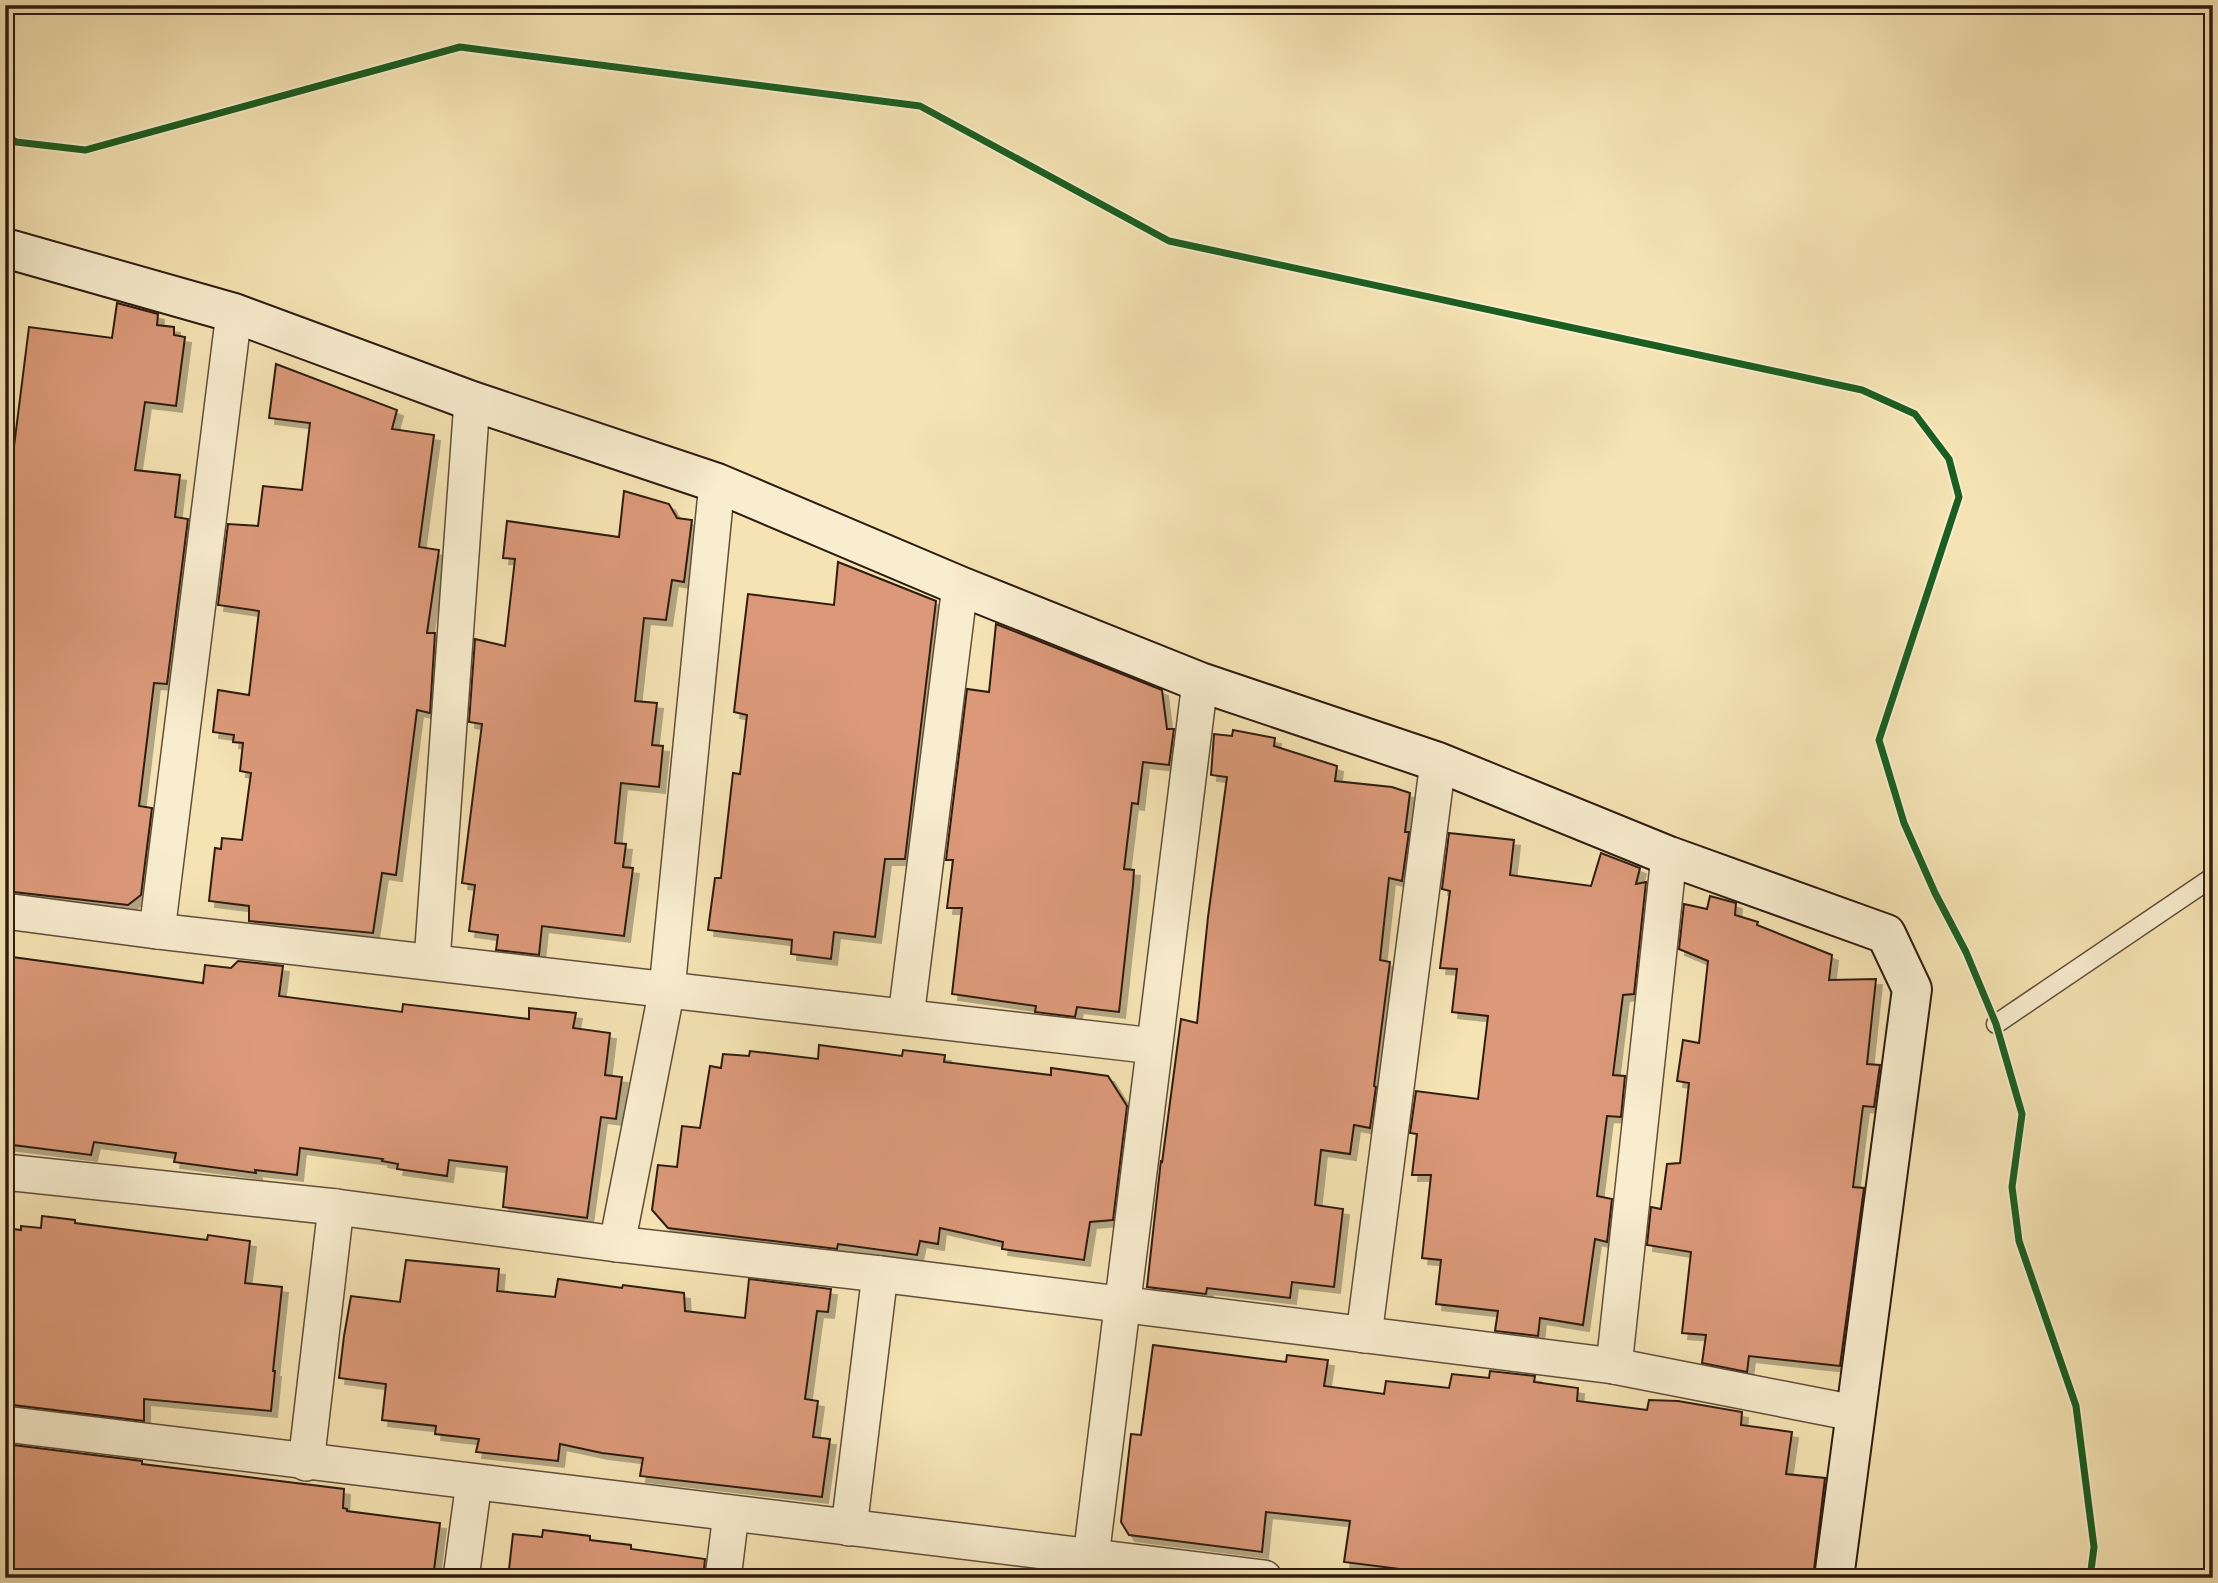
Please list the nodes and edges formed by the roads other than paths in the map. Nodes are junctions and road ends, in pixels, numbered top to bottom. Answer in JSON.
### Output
{"nodes":[{"id":1,"x":5,"y":248,"type":"edge"},
{"id":2,"x":234,"y":313,"type":"junction"},
{"id":3,"x":472,"y":401,"type":"junction"},
{"id":4,"x":717,"y":483,"type":"junction"},
{"id":5,"x":960,"y":586,"type":"junction"},
{"id":6,"x":1200,"y":682,"type":"junction"},
{"id":7,"x":1438,"y":762,"type":"junction"},
{"id":8,"x":1669,"y":856,"type":"junction"},
{"id":9,"x":2213,"y":877,"type":"edge"},
{"id":10,"x":5,"y":911,"type":"edge"},
{"id":11,"x":157,"y":931,"type":"junction"},
{"id":12,"x":432,"y":961,"type":"junction"},
{"id":13,"x":667,"y":989,"type":"junction"},
{"id":14,"x":906,"y":1017,"type":"junction"},
{"id":15,"x":1996,"y":1024,"type":"dead end"},
{"id":16,"x":1154,"y":1046,"type":"junction"},
{"id":17,"x":5,"y":1171,"type":"edge"},
{"id":18,"x":336,"y":1207,"type":"junction"},
{"id":19,"x":617,"y":1244,"type":"junction"},
{"id":20,"x":880,"y":1274,"type":"junction"},
{"id":21,"x":1121,"y":1304,"type":"junction"},
{"id":22,"x":1364,"y":1335,"type":"junction"},
{"id":23,"x":1614,"y":1366,"type":"junction"},
{"id":24,"x":1854,"y":1413,"type":"junction"},
{"id":25,"x":5,"y":1424,"type":"edge"},
{"id":26,"x":306,"y":1463,"type":"junction"},
{"id":27,"x":474,"y":1482,"type":"junction"},
{"id":28,"x":732,"y":1514,"type":"junction"},
{"id":29,"x":849,"y":1528,"type":"junction"},
{"id":30,"x":1091,"y":1557,"type":"junction"},
{"id":31,"x":1258,"y":1577,"type":"edge"},
{"id":32,"x":461,"y":1578,"type":"edge"},
{"id":33,"x":723,"y":1578,"type":"edge"},
{"id":34,"x":1264,"y":1578,"type":"edge"},
{"id":35,"x":1834,"y":1578,"type":"edge"}],
"edges":[{"from":1,"to":2,"type":"street"},
{"from":2,"to":3,"type":"street"},
{"from":2,"to":11,"type":"street"},
{"from":3,"to":4,"type":"street"},
{"from":3,"to":12,"type":"street"},
{"from":4,"to":5,"type":"street"},
{"from":4,"to":13,"type":"street"},
{"from":5,"to":6,"type":"street"},
{"from":5,"to":14,"type":"street"},
{"from":6,"to":7,"type":"street"},
{"from":6,"to":16,"type":"street"},
{"from":7,"to":8,"type":"street"},
{"from":7,"to":22,"type":"street"},
{"from":8,"to":23,"type":"street"},
{"from":8,"to":24,"type":"street"},
{"from":9,"to":15,"type":"lane"},
{"from":10,"to":11,"type":"street"},
{"from":11,"to":12,"type":"street"},
{"from":12,"to":13,"type":"street"},
{"from":13,"to":14,"type":"street"},
{"from":13,"to":19,"type":"street"},
{"from":14,"to":16,"type":"street"},
{"from":16,"to":21,"type":"street"},
{"from":17,"to":18,"type":"street"},
{"from":18,"to":19,"type":"street"},
{"from":18,"to":26,"type":"street"},
{"from":19,"to":20,"type":"street"},
{"from":20,"to":21,"type":"street"},
{"from":20,"to":29,"type":"street"},
{"from":21,"to":22,"type":"street"},
{"from":21,"to":30,"type":"street"},
{"from":22,"to":23,"type":"street"},
{"from":23,"to":24,"type":"street"},
{"from":24,"to":35,"type":"street"},
{"from":25,"to":26,"type":"street"},
{"from":26,"to":27,"type":"street"},
{"from":27,"to":28,"type":"street"},
{"from":27,"to":32,"type":"street"},
{"from":28,"to":29,"type":"street"},
{"from":28,"to":33,"type":"street"},
{"from":29,"to":30,"type":"street"},
{"from":30,"to":31,"type":"street"},
{"from":31,"to":34,"type":"street"}]}
